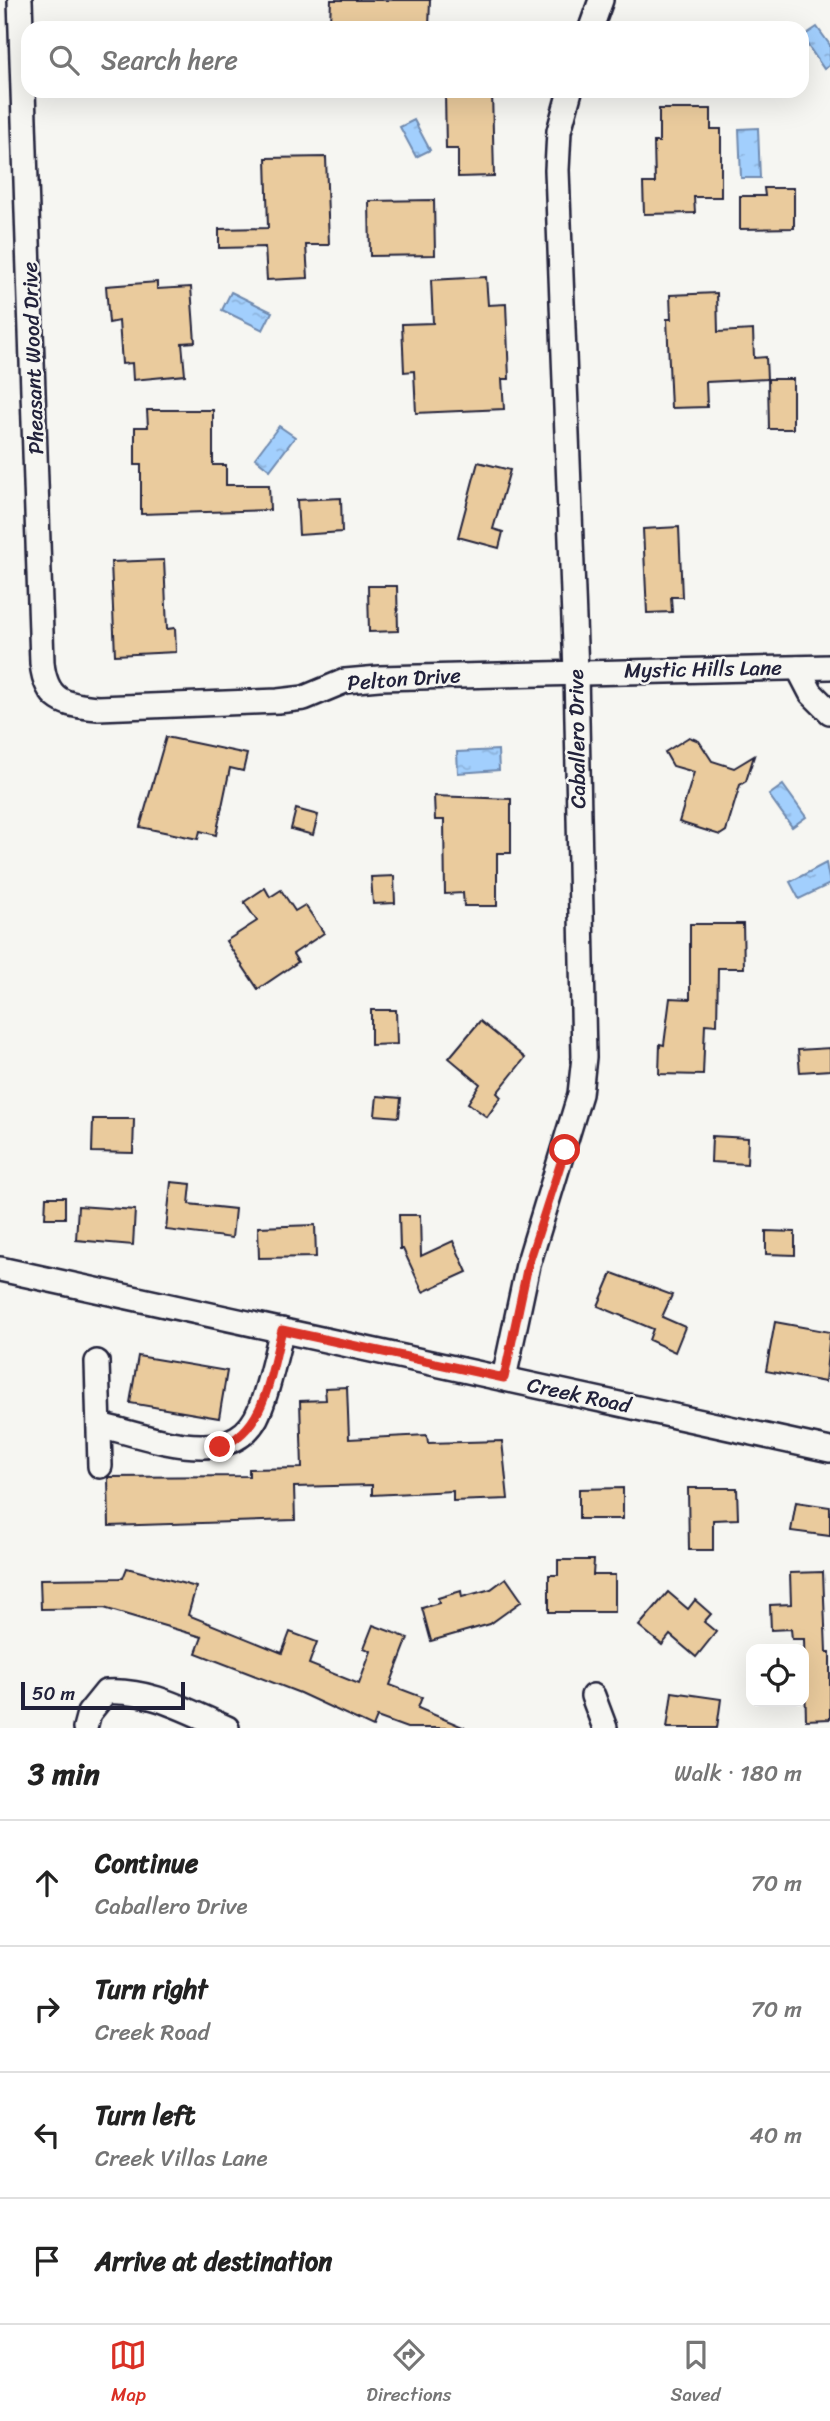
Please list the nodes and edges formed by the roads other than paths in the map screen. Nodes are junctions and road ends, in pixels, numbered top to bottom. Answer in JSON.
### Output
{"nodes":[{"id":1,"x":20,"y":0,"type":"edge"},
{"id":2,"x":601,"y":0,"type":"edge"},
{"id":3,"x":594,"y":21,"type":"edge"},
{"id":4,"x":21,"y":30,"type":"edge"},
{"id":5,"x":23,"y":98,"type":"edge"},
{"id":6,"x":568,"y":98,"type":"edge"},
{"id":7,"x":830,"y":667,"type":"edge"},
{"id":8,"x":798,"y":668,"type":"junction"},
{"id":9,"x":576,"y":671,"type":"junction"},
{"id":10,"x":68,"y":705,"type":"joint"},
{"id":11,"x":830,"y":712,"type":"edge"},
{"id":12,"x":0,"y":1269,"type":"edge"},
{"id":13,"x":282,"y":1330,"type":"junction"},
{"id":14,"x":97,"y":1362,"type":"dead end"},
{"id":15,"x":504,"y":1378,"type":"junction"},
{"id":16,"x":99,"y":1425,"type":"junction"},
{"id":17,"x":830,"y":1450,"type":"edge"},
{"id":18,"x":100,"y":1466,"type":"dead end"},
{"id":19,"x":593,"y":1696,"type":"dead end"},
{"id":20,"x":85,"y":1728,"type":"edge"},
{"id":21,"x":227,"y":1728,"type":"edge"},
{"id":22,"x":605,"y":1728,"type":"edge"}],
"edges":[{"from":1,"to":4,"type":"street","name":"Pheasant Wood Drive"},
{"from":2,"to":3,"type":"street"},
{"from":5,"to":10,"type":"street","name":"Pheasant Wood Drive"},
{"from":6,"to":9,"type":"street","name":"Caballero Drive"},
{"from":7,"to":8,"type":"street","name":"Mystic Hills Lane"},
{"from":8,"to":9,"type":"street","name":"Mystic Hills Lane"},
{"from":8,"to":11,"type":"street"},
{"from":9,"to":10,"type":"street","name":"Pelton Drive"},
{"from":9,"to":15,"type":"street","name":"Caballero Drive"},
{"from":12,"to":13,"type":"street","name":"Creek Road"},
{"from":13,"to":15,"type":"street","name":"Creek Road"},
{"from":13,"to":16,"type":"street"},
{"from":14,"to":16,"type":"street"},
{"from":15,"to":17,"type":"street","name":"Creek Road"},
{"from":16,"to":18,"type":"street"},
{"from":19,"to":22,"type":"street"},
{"from":20,"to":21,"type":"street"}]}
